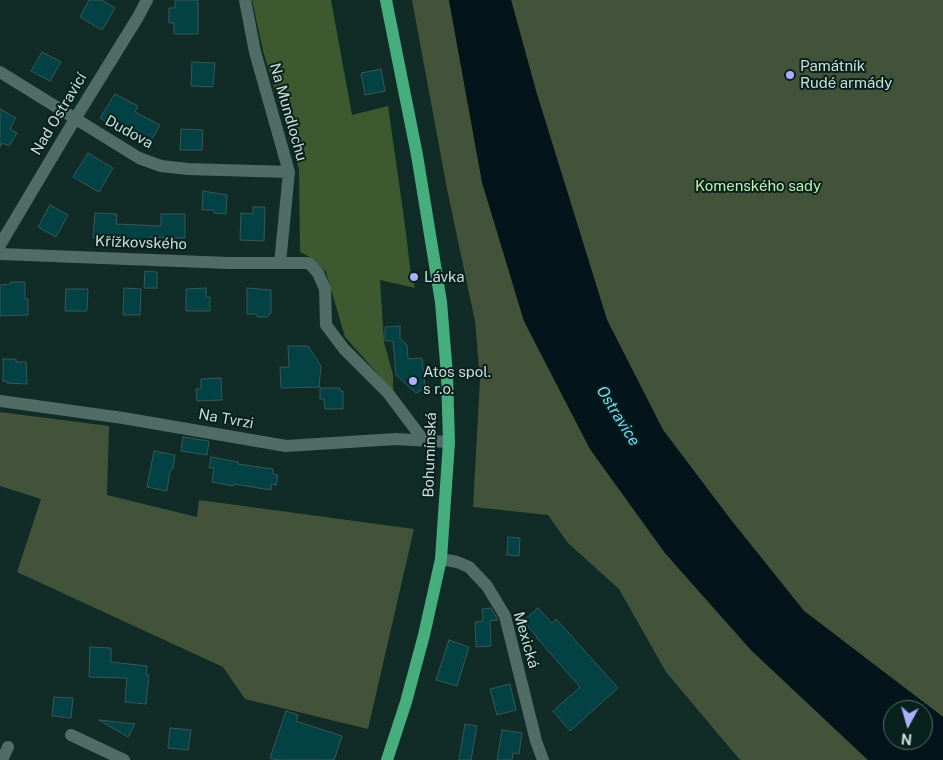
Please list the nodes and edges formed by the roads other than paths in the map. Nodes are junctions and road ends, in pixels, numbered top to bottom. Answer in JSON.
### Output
{"nodes":[{"id":1,"x":147,"y":0,"type":"edge"},
{"id":2,"x":245,"y":0,"type":"edge"},
{"id":3,"x":386,"y":0,"type":"edge"},
{"id":4,"x":0,"y":72,"type":"edge"},
{"id":5,"x":75,"y":118,"type":"junction"},
{"id":6,"x":289,"y":172,"type":"junction"},
{"id":7,"x":0,"y":245,"type":"edge"},
{"id":8,"x":0,"y":254,"type":"edge"},
{"id":9,"x":280,"y":263,"type":"junction"},
{"id":10,"x":0,"y":401,"type":"edge"},
{"id":11,"x":424,"y":440,"type":"junction"},
{"id":12,"x":449,"y":442,"type":"junction"},
{"id":13,"x":440,"y":559,"type":"junction"},
{"id":14,"x":71,"y":736,"type":"dead end"},
{"id":15,"x":8,"y":747,"type":"dead end"},
{"id":16,"x":2,"y":760,"type":"edge"},
{"id":17,"x":124,"y":760,"type":"edge"},
{"id":18,"x":387,"y":760,"type":"edge"},
{"id":19,"x":543,"y":760,"type":"edge"}],
"edges":[{"from":1,"to":5,"type":"street","name":"Nad Ostravicí"},
{"from":2,"to":6,"type":"street","name":"Na Mundlochu"},
{"from":3,"to":12,"type":"main road","name":"Bohumínská"},
{"from":4,"to":5,"type":"street","name":"Dudova"},
{"from":5,"to":6,"type":"street","name":"Dudova"},
{"from":5,"to":7,"type":"street","name":"Nad Ostravicí"},
{"from":6,"to":9,"type":"street","name":"Na Mundlochu"},
{"from":8,"to":9,"type":"street","name":"Křížkovského"},
{"from":9,"to":11,"type":"street","name":"Křížkovského"},
{"from":10,"to":11,"type":"street","name":"Na Tvrzi"},
{"from":11,"to":12,"type":"street","name":"Na Tvrzi"},
{"from":12,"to":13,"type":"main road","name":"Bohumínská"},
{"from":13,"to":18,"type":"main road","name":"Bohumínská"},
{"from":13,"to":19,"type":"street","name":"Mexická"},
{"from":14,"to":17,"type":"street"},
{"from":15,"to":16,"type":"street"}]}
